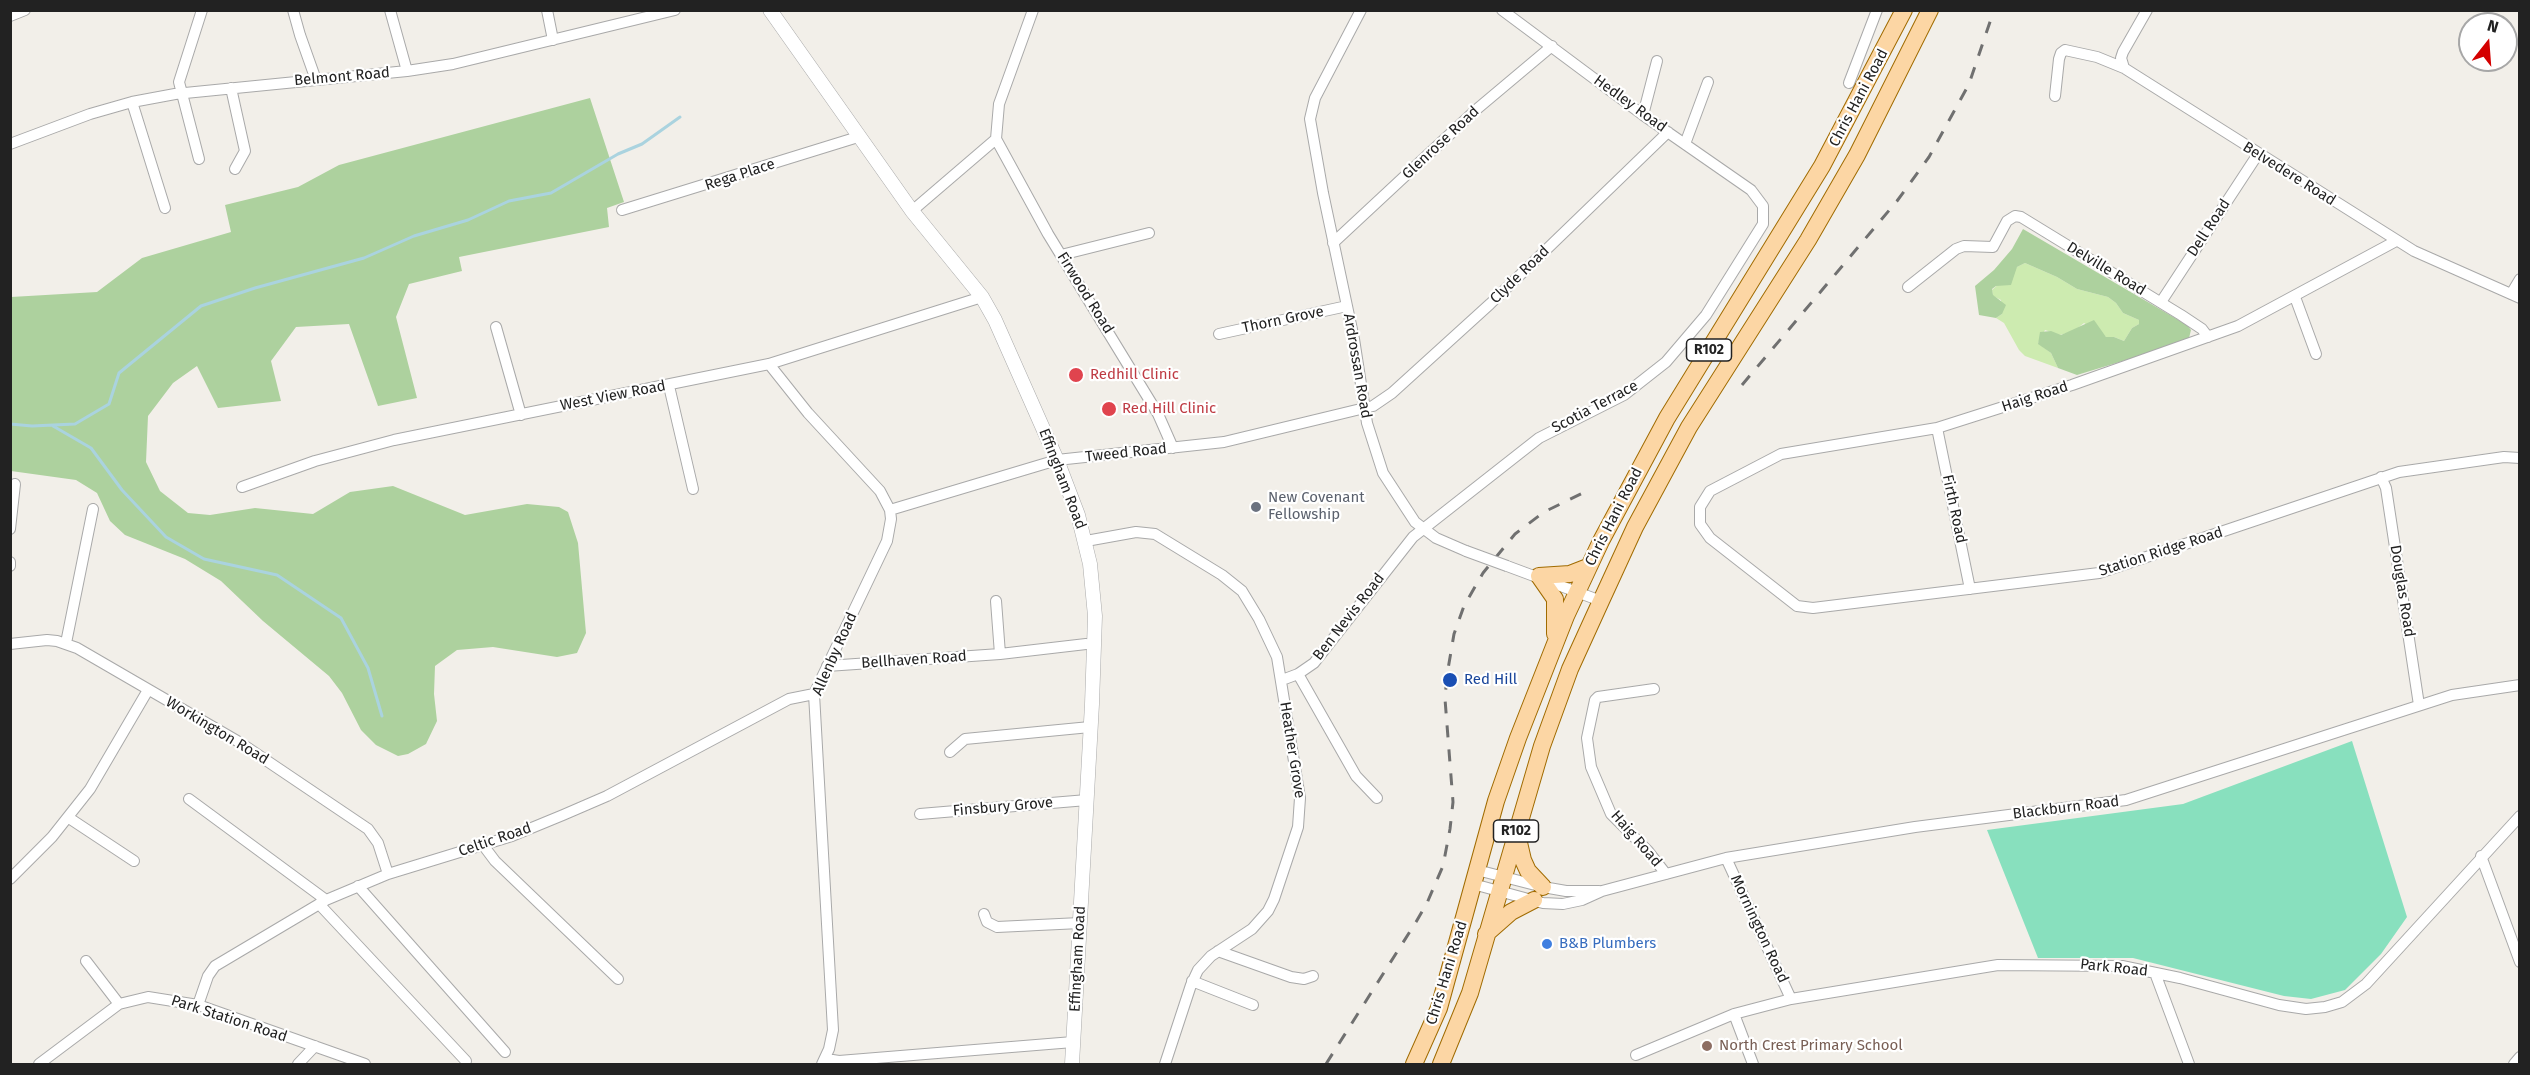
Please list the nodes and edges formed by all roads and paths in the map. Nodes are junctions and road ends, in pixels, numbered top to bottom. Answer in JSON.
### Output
{"nodes":[{"id":1,"x":25,"y":10,"type":"edge"},
{"id":2,"x":202,"y":10,"type":"edge"},
{"id":3,"x":293,"y":10,"type":"edge"},
{"id":4,"x":390,"y":10,"type":"edge"},
{"id":5,"x":547,"y":10,"type":"edge"},
{"id":6,"x":675,"y":10,"type":"edge"},
{"id":7,"x":770,"y":10,"type":"edge"},
{"id":8,"x":1033,"y":10,"type":"edge"},
{"id":9,"x":1361,"y":10,"type":"edge"},
{"id":10,"x":1502,"y":10,"type":"edge"},
{"id":11,"x":1877,"y":10,"type":"edge"},
{"id":12,"x":1904,"y":10,"type":"edge"},
{"id":13,"x":1930,"y":10,"type":"edge"},
{"id":14,"x":2146,"y":10,"type":"edge"},
{"id":15,"x":10,"y":16,"type":"edge"},
{"id":16,"x":553,"y":40,"type":"junction"},
{"id":17,"x":1552,"y":46,"type":"junction"},
{"id":18,"x":1658,"y":61,"type":"dead end"},
{"id":19,"x":2124,"y":68,"type":"junction"},
{"id":20,"x":406,"y":71,"type":"junction"},
{"id":21,"x":316,"y":80,"type":"junction"},
{"id":22,"x":1708,"y":82,"type":"dead end"},
{"id":23,"x":1849,"y":83,"type":"dead end"},
{"id":24,"x":231,"y":88,"type":"junction"},
{"id":25,"x":181,"y":93,"type":"junction"},
{"id":26,"x":2055,"y":96,"type":"dead end"},
{"id":27,"x":132,"y":102,"type":"junction"},
{"id":28,"x":1642,"y":115,"type":"junction"},
{"id":29,"x":1668,"y":132,"type":"junction"},
{"id":30,"x":858,"y":137,"type":"junction"},
{"id":31,"x":996,"y":139,"type":"junction"},
{"id":32,"x":10,"y":144,"type":"edge"},
{"id":33,"x":1685,"y":144,"type":"junction"},
{"id":34,"x":2258,"y":154,"type":"junction"},
{"id":35,"x":199,"y":159,"type":"dead end"},
{"id":36,"x":235,"y":169,"type":"dead end"},
{"id":37,"x":1758,"y":196,"type":"joint"},
{"id":38,"x":165,"y":208,"type":"dead end"},
{"id":39,"x":622,"y":210,"type":"dead end"},
{"id":40,"x":912,"y":211,"type":"junction"},
{"id":41,"x":1149,"y":232,"type":"dead end"},
{"id":42,"x":2396,"y":241,"type":"junction"},
{"id":43,"x":1333,"y":243,"type":"junction"},
{"id":44,"x":1061,"y":255,"type":"junction"},
{"id":45,"x":2520,"y":279,"type":"edge"},
{"id":46,"x":1908,"y":287,"type":"dead end"},
{"id":47,"x":2515,"y":296,"type":"edge"},
{"id":48,"x":982,"y":297,"type":"junction"},
{"id":49,"x":2295,"y":297,"type":"junction"},
{"id":50,"x":2161,"y":302,"type":"junction"},
{"id":51,"x":1347,"y":306,"type":"junction"},
{"id":52,"x":496,"y":327,"type":"dead end"},
{"id":53,"x":1220,"y":334,"type":"dead end"},
{"id":54,"x":2208,"y":336,"type":"junction"},
{"id":55,"x":2316,"y":354,"type":"dead end"},
{"id":56,"x":769,"y":364,"type":"junction"},
{"id":57,"x":669,"y":386,"type":"junction"},
{"id":58,"x":1365,"y":409,"type":"junction"},
{"id":59,"x":520,"y":415,"type":"junction"},
{"id":60,"x":1937,"y":428,"type":"junction"},
{"id":61,"x":1173,"y":448,"type":"junction"},
{"id":62,"x":2520,"y":458,"type":"edge"},
{"id":63,"x":1057,"y":460,"type":"junction"},
{"id":64,"x":2381,"y":477,"type":"junction"},
{"id":65,"x":15,"y":484,"type":"dead end"},
{"id":66,"x":242,"y":487,"type":"dead end"},
{"id":67,"x":693,"y":489,"type":"dead end"},
{"id":68,"x":93,"y":509,"type":"dead end"},
{"id":69,"x":890,"y":510,"type":"junction"},
{"id":70,"x":10,"y":529,"type":"edge"},
{"id":71,"x":1423,"y":529,"type":"junction"},
{"id":72,"x":1710,"y":538,"type":"joint"},
{"id":73,"x":1086,"y":541,"type":"junction"},
{"id":74,"x":1588,"y":567,"type":"junction"},
{"id":75,"x":1539,"y":576,"type":"junction"},
{"id":76,"x":1970,"y":589,"type":"junction"},
{"id":77,"x":1578,"y":591,"type":"junction"},
{"id":78,"x":996,"y":601,"type":"dead end"},
{"id":79,"x":1600,"y":601,"type":"junction"},
{"id":80,"x":66,"y":643,"type":"junction"},
{"id":81,"x":10,"y":644,"type":"edge"},
{"id":82,"x":1086,"y":644,"type":"dead end"},
{"id":83,"x":1554,"y":646,"type":"junction"},
{"id":84,"x":1000,"y":654,"type":"junction"},
{"id":85,"x":827,"y":666,"type":"junction"},
{"id":86,"x":1298,"y":674,"type":"junction"},
{"id":87,"x":1282,"y":680,"type":"junction"},
{"id":88,"x":2520,"y":685,"type":"edge"},
{"id":89,"x":1654,"y":688,"type":"dead end"},
{"id":90,"x":148,"y":690,"type":"junction"},
{"id":91,"x":814,"y":694,"type":"junction"},
{"id":92,"x":2419,"y":705,"type":"junction"},
{"id":93,"x":1090,"y":727,"type":"junction"},
{"id":94,"x":950,"y":752,"type":"dead end"},
{"id":95,"x":1377,"y":798,"type":"dead end"},
{"id":96,"x":189,"y":800,"type":"dead end"},
{"id":97,"x":1087,"y":800,"type":"junction"},
{"id":98,"x":920,"y":814,"type":"dead end"},
{"id":99,"x":2520,"y":816,"type":"edge"},
{"id":100,"x":69,"y":818,"type":"junction"},
{"id":101,"x":1516,"y":830,"type":"junction"},
{"id":102,"x":483,"y":845,"type":"junction"},
{"id":103,"x":2481,"y":856,"type":"junction"},
{"id":104,"x":1726,"y":858,"type":"junction"},
{"id":105,"x":134,"y":861,"type":"dead end"},
{"id":106,"x":388,"y":874,"type":"junction"},
{"id":107,"x":1666,"y":874,"type":"junction"},
{"id":108,"x":1475,"y":877,"type":"junction"},
{"id":109,"x":10,"y":879,"type":"edge"},
{"id":110,"x":1501,"y":884,"type":"junction"},
{"id":111,"x":358,"y":886,"type":"junction"},
{"id":112,"x":1602,"y":891,"type":"junction"},
{"id":113,"x":1539,"y":894,"type":"junction"},
{"id":114,"x":323,"y":902,"type":"junction"},
{"id":115,"x":984,"y":914,"type":"dead end"},
{"id":116,"x":1080,"y":923,"type":"junction"},
{"id":117,"x":1485,"y":936,"type":"junction"},
{"id":118,"x":1218,"y":951,"type":"junction"},
{"id":119,"x":86,"y":961,"type":"dead end"},
{"id":120,"x":2520,"y":962,"type":"edge"},
{"id":121,"x":2155,"y":973,"type":"junction"},
{"id":122,"x":1313,"y":976,"type":"dead end"},
{"id":123,"x":618,"y":979,"type":"dead end"},
{"id":124,"x":1192,"y":981,"type":"junction"},
{"id":125,"x":1791,"y":999,"type":"junction"},
{"id":126,"x":119,"y":1004,"type":"junction"},
{"id":127,"x":198,"y":1005,"type":"junction"},
{"id":128,"x":1253,"y":1005,"type":"dead end"},
{"id":129,"x":1734,"y":1014,"type":"junction"},
{"id":130,"x":1073,"y":1042,"type":"junction"},
{"id":131,"x":315,"y":1046,"type":"junction"},
{"id":132,"x":506,"y":1052,"type":"dead end"},
{"id":133,"x":1636,"y":1055,"type":"dead end"},
{"id":134,"x":2520,"y":1058,"type":"edge"},
{"id":135,"x":466,"y":1061,"type":"dead end"},
{"id":136,"x":824,"y":1062,"type":"edge"},
{"id":137,"x":839,"y":1063,"type":"edge"},
{"id":138,"x":39,"y":1065,"type":"edge"},
{"id":139,"x":298,"y":1065,"type":"edge"},
{"id":140,"x":365,"y":1065,"type":"edge"},
{"id":141,"x":1072,"y":1065,"type":"edge"},
{"id":142,"x":1165,"y":1065,"type":"edge"},
{"id":143,"x":1414,"y":1065,"type":"edge"},
{"id":144,"x":1441,"y":1065,"type":"edge"},
{"id":145,"x":1753,"y":1065,"type":"edge"},
{"id":146,"x":2189,"y":1065,"type":"edge"},
{"id":147,"x":2514,"y":1065,"type":"edge"}],
"edges":[{"from":1,"to":15,"type":"street"},
{"from":2,"to":25,"type":"street"},
{"from":3,"to":21,"type":"street"},
{"from":4,"to":20,"type":"street"},
{"from":5,"to":16,"type":"street"},
{"from":6,"to":16,"type":"street","name":"Belmont Road"},
{"from":7,"to":30,"type":"street","name":"Effingham Road"},
{"from":8,"to":31,"type":"street"},
{"from":9,"to":43,"type":"street","name":"Ardrossan Road"},
{"from":10,"to":17,"type":"street","name":"Hedley Road"},
{"from":11,"to":23,"type":"street"},
{"from":12,"to":74,"type":"main road","name":"Chris Hani Road","number":"R102"},
{"from":13,"to":79,"type":"main road","name":"Chris Hani Road","number":"R102"},
{"from":14,"to":19,"type":"street"},
{"from":16,"to":20,"type":"street","name":"Belmont Road"},
{"from":17,"to":28,"type":"street","name":"Hedley Road"},
{"from":17,"to":43,"type":"street","name":"Glenrose Road"},
{"from":18,"to":28,"type":"street"},
{"from":19,"to":26,"type":"street","name":"Belvedere Road"},
{"from":19,"to":34,"type":"street","name":"Belvedere Road"},
{"from":20,"to":21,"type":"street","name":"Belmont Road"},
{"from":21,"to":24,"type":"street","name":"Belmont Road"},
{"from":22,"to":33,"type":"street"},
{"from":24,"to":25,"type":"street","name":"Belmont Road"},
{"from":24,"to":36,"type":"street"},
{"from":25,"to":27,"type":"street","name":"Belmont Road"},
{"from":25,"to":35,"type":"street"},
{"from":27,"to":32,"type":"street","name":"Belmont Road"},
{"from":27,"to":38,"type":"street"},
{"from":28,"to":29,"type":"street","name":"Hedley Road"},
{"from":29,"to":33,"type":"street","name":"Hedley Road"},
{"from":29,"to":58,"type":"street","name":"Clyde Road"},
{"from":30,"to":39,"type":"street","name":"Rega Place"},
{"from":30,"to":40,"type":"street","name":"Effingham Road"},
{"from":31,"to":40,"type":"street"},
{"from":31,"to":44,"type":"street","name":"Firwood Road"},
{"from":33,"to":37,"type":"street","name":"Hedley Road"},
{"from":34,"to":42,"type":"street","name":"Belvedere Road"},
{"from":34,"to":50,"type":"street","name":"Dell Road"},
{"from":37,"to":71,"type":"street","name":"Scotia Terrace"},
{"from":40,"to":48,"type":"street","name":"Effingham Road"},
{"from":41,"to":44,"type":"street"},
{"from":42,"to":47,"type":"street","name":"Belvedere Road"},
{"from":42,"to":49,"type":"street","name":"Haig Road"},
{"from":43,"to":51,"type":"street","name":"Ardrossan Road"},
{"from":44,"to":61,"type":"street","name":"Firwood Road"},
{"from":45,"to":47,"type":"street"},
{"from":46,"to":50,"type":"street","name":"Delville Road"},
{"from":48,"to":56,"type":"street","name":"West View Road"},
{"from":48,"to":63,"type":"street","name":"Effingham Road"},
{"from":49,"to":54,"type":"street","name":"Haig Road"},
{"from":49,"to":55,"type":"street"},
{"from":50,"to":54,"type":"street","name":"Delville Road"},
{"from":51,"to":53,"type":"street","name":"Thorn Grove"},
{"from":51,"to":58,"type":"street","name":"Ardrossan Road"},
{"from":52,"to":59,"type":"street"},
{"from":54,"to":60,"type":"street","name":"Haig Road"},
{"from":56,"to":57,"type":"street","name":"West View Road"},
{"from":56,"to":69,"type":"street"},
{"from":57,"to":59,"type":"street","name":"West View Road"},
{"from":57,"to":67,"type":"street"},
{"from":58,"to":61,"type":"street","name":"Tweed Road"},
{"from":58,"to":71,"type":"street","name":"Ardrossan Road"},
{"from":59,"to":66,"type":"street","name":"West View Road"},
{"from":60,"to":72,"type":"street","name":"Haig Road"},
{"from":60,"to":76,"type":"street","name":"Firth Road"},
{"from":61,"to":63,"type":"street","name":"Tweed Road"},
{"from":62,"to":64,"type":"street","name":"Station Ridge Road"},
{"from":63,"to":69,"type":"street","name":"Tweed Road"},
{"from":63,"to":73,"type":"street","name":"Effingham Road"},
{"from":64,"to":76,"type":"street","name":"Station Ridge Road"},
{"from":64,"to":92,"type":"street","name":"Douglas Road"},
{"from":65,"to":70,"type":"street"},
{"from":68,"to":80,"type":"street"},
{"from":69,"to":85,"type":"street","name":"Allenby Road"},
{"from":71,"to":75,"type":"street","name":"Ardrossan Road","bridge":true},
{"from":71,"to":86,"type":"street","name":"Ben Nevis Road"},
{"from":72,"to":76,"type":"street","name":"Station Ridge Road"},
{"from":73,"to":87,"type":"street"},
{"from":73,"to":93,"type":"street","name":"Effingham Road"},
{"from":74,"to":75,"type":"main road"},
{"from":74,"to":77,"type":"main road","name":"Chris Hani Road","number":"R102"},
{"from":75,"to":77,"type":"street","name":"Ardrossan Road"},
{"from":75,"to":83,"type":"main road"},
{"from":77,"to":79,"type":"street","name":"Ardrossan Road"},
{"from":77,"to":83,"type":"main road","name":"Chris Hani Road","number":"R102"},
{"from":78,"to":84,"type":"street"},
{"from":79,"to":101,"type":"main road","name":"Chris Hani Road","number":"R102"},
{"from":80,"to":81,"type":"street","name":"Workington Road"},
{"from":80,"to":90,"type":"street","name":"Workington Road"},
{"from":82,"to":84,"type":"street","name":"Bellhaven Road"},
{"from":83,"to":108,"type":"main road","name":"Chris Hani Road","number":"R102"},
{"from":84,"to":85,"type":"street","name":"Bellhaven Road"},
{"from":85,"to":91,"type":"street","name":"Allenby Road"},
{"from":86,"to":87,"type":"street","name":"Ben Nevis Road"},
{"from":86,"to":95,"type":"street"},
{"from":87,"to":118,"type":"street","name":"Heather Grove"},
{"from":88,"to":92,"type":"street","name":"Blackburn Road"},
{"from":89,"to":107,"type":"street","name":"Haig Road"},
{"from":90,"to":100,"type":"street"},
{"from":90,"to":106,"type":"street","name":"Workington Road"},
{"from":91,"to":102,"type":"street","name":"Celtic Road"},
{"from":91,"to":136,"type":"street","name":"Allenby Road"},
{"from":92,"to":104,"type":"street","name":"Blackburn Road"},
{"from":93,"to":94,"type":"street"},
{"from":93,"to":97,"type":"street","name":"Effingham Road"},
{"from":96,"to":114,"type":"street"},
{"from":97,"to":98,"type":"street","name":"Finsbury Grove"},
{"from":97,"to":116,"type":"street","name":"Effingham Road"},
{"from":99,"to":103,"type":"street","name":"Park Road"},
{"from":100,"to":105,"type":"street"},
{"from":100,"to":109,"type":"street"},
{"from":101,"to":110,"type":"main road","name":"Chris Hani Road","number":"R102"},
{"from":101,"to":113,"type":"main road"},
{"from":102,"to":106,"type":"street","name":"Celtic Road"},
{"from":102,"to":123,"type":"street"},
{"from":103,"to":120,"type":"street"},
{"from":103,"to":121,"type":"street","name":"Park Road"},
{"from":104,"to":107,"type":"street","name":"Blackburn Road"},
{"from":104,"to":125,"type":"street","name":"Mornington Road"},
{"from":106,"to":111,"type":"street","name":"Celtic Road"},
{"from":107,"to":112,"type":"street","name":"Blackburn Road"},
{"from":108,"to":110,"type":"street","name":"Blackburn Road"},
{"from":108,"to":143,"type":"main road","name":"Chris Hani Road","number":"R102"},
{"from":110,"to":113,"type":"street","name":"Blackburn Road"},
{"from":110,"to":113,"type":"street","name":"Blackburn Road"},
{"from":110,"to":117,"type":"main road","name":"Chris Hani Road","number":"R102"},
{"from":111,"to":114,"type":"street","name":"Celtic Road"},
{"from":111,"to":132,"type":"street"},
{"from":112,"to":113,"type":"street","name":"Blackburn Road"},
{"from":112,"to":113,"type":"street","name":"Blackburn Road"},
{"from":113,"to":117,"type":"main road"},
{"from":114,"to":127,"type":"street","name":"Celtic Road"},
{"from":114,"to":135,"type":"street"},
{"from":115,"to":116,"type":"street"},
{"from":116,"to":130,"type":"street","name":"Effingham Road"},
{"from":117,"to":144,"type":"main road","name":"Chris Hani Road","number":"R102"},
{"from":118,"to":122,"type":"street"},
{"from":118,"to":124,"type":"street","name":"Heather Grove"},
{"from":119,"to":126,"type":"street"},
{"from":121,"to":125,"type":"street","name":"Park Road"},
{"from":121,"to":146,"type":"street"},
{"from":124,"to":128,"type":"street"},
{"from":124,"to":142,"type":"street","name":"Heather Grove"},
{"from":125,"to":129,"type":"street","name":"Park Road"},
{"from":126,"to":127,"type":"street","name":"Park Station Road"},
{"from":126,"to":138,"type":"street","name":"Park Station Road"},
{"from":127,"to":131,"type":"street","name":"Park Station Road"},
{"from":129,"to":133,"type":"street","name":"Park Road"},
{"from":129,"to":145,"type":"street"},
{"from":130,"to":137,"type":"street"},
{"from":130,"to":141,"type":"street","name":"Effingham Road"},
{"from":131,"to":139,"type":"street"},
{"from":131,"to":140,"type":"street","name":"Park Station Road"},
{"from":134,"to":147,"type":"street"},
{"from":136,"to":137,"type":"street"}]}
